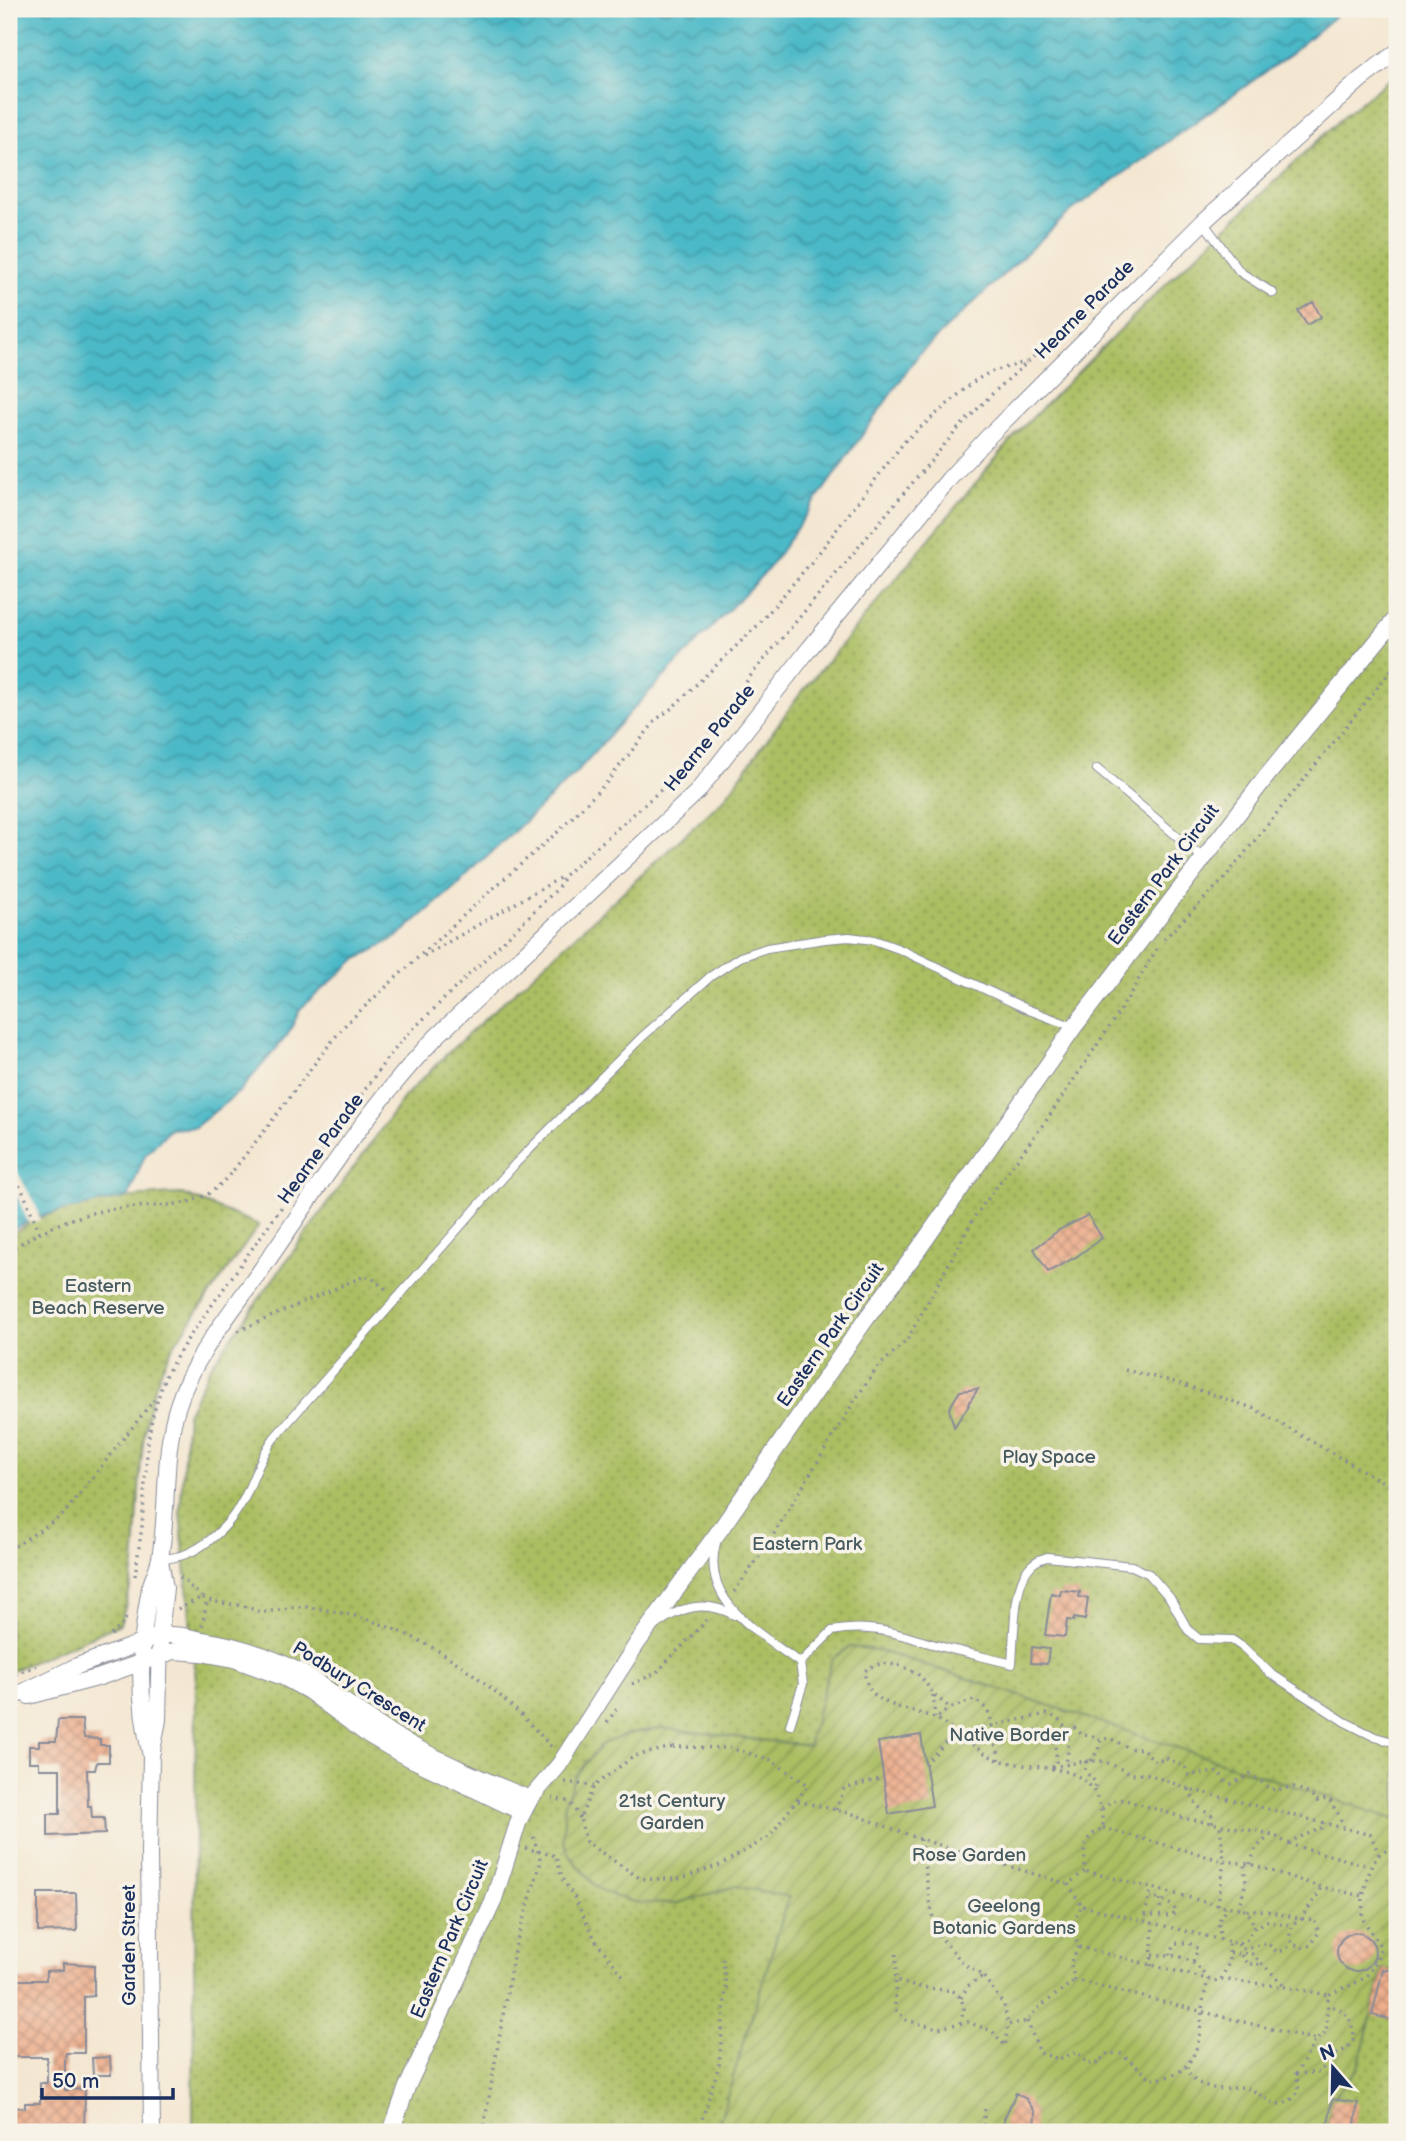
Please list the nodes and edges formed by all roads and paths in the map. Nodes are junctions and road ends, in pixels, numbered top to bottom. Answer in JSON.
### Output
{"nodes":[{"id":1,"x":1394,"y":55,"type":"edge"},
{"id":2,"x":1203,"y":222,"type":"junction"},
{"id":3,"x":1273,"y":293,"type":"dead end"},
{"id":4,"x":1028,"y":362,"type":"dead end"},
{"id":5,"x":1397,"y":617,"type":"edge"},
{"id":6,"x":1397,"y":663,"type":"edge"},
{"id":7,"x":1097,"y":769,"type":"dead end"},
{"id":8,"x":1203,"y":858,"type":"junction"},
{"id":9,"x":565,"y":875,"type":"dead end"},
{"id":10,"x":419,"y":958,"type":"junction"},
{"id":11,"x":1074,"y":1027,"type":"junction"},
{"id":12,"x":9,"y":1167,"type":"edge"},
{"id":13,"x":39,"y":1233,"type":"junction"},
{"id":14,"x":9,"y":1251,"type":"edge"},
{"id":15,"x":396,"y":1297,"type":"junction"},
{"id":16,"x":224,"y":1323,"type":"junction"},
{"id":17,"x":1125,"y":1370,"type":"dead end"},
{"id":18,"x":1397,"y":1490,"type":"edge"},
{"id":19,"x":723,"y":1527,"type":"junction"},
{"id":20,"x":9,"y":1550,"type":"edge"},
{"id":21,"x":160,"y":1558,"type":"junction"},
{"id":22,"x":135,"y":1578,"type":"dead end"},
{"id":23,"x":725,"y":1601,"type":"junction"},
{"id":24,"x":155,"y":1608,"type":"junction"},
{"id":25,"x":718,"y":1608,"type":"junction"},
{"id":26,"x":743,"y":1620,"type":"junction"},
{"id":27,"x":160,"y":1636,"type":"junction"},
{"id":28,"x":103,"y":1639,"type":"dead end"},
{"id":29,"x":142,"y":1642,"type":"junction"},
{"id":30,"x":638,"y":1642,"type":"junction"},
{"id":31,"x":159,"y":1656,"type":"junction"},
{"id":32,"x":44,"y":1662,"type":"dead end"},
{"id":33,"x":141,"y":1662,"type":"junction"},
{"id":34,"x":800,"y":1662,"type":"junction"},
{"id":35,"x":9,"y":1677,"type":"edge"},
{"id":36,"x":629,"y":1688,"type":"dead end"},
{"id":37,"x":933,"y":1693,"type":"junction"},
{"id":38,"x":9,"y":1700,"type":"edge"},
{"id":39,"x":621,"y":1700,"type":"dead end"},
{"id":40,"x":950,"y":1708,"type":"junction"},
{"id":41,"x":935,"y":1719,"type":"junction"},
{"id":42,"x":790,"y":1725,"type":"dead end"},
{"id":43,"x":992,"y":1727,"type":"junction"},
{"id":44,"x":602,"y":1728,"type":"dead end"},
{"id":45,"x":1067,"y":1729,"type":"junction"},
{"id":46,"x":953,"y":1731,"type":"junction"},
{"id":47,"x":1101,"y":1740,"type":"junction"},
{"id":48,"x":995,"y":1742,"type":"junction"},
{"id":49,"x":1397,"y":1743,"type":"edge"},
{"id":50,"x":151,"y":1756,"type":"junction"},
{"id":51,"x":564,"y":1758,"type":"junction"},
{"id":52,"x":999,"y":1761,"type":"junction"},
{"id":53,"x":1088,"y":1761,"type":"junction"},
{"id":54,"x":1066,"y":1763,"type":"junction"},
{"id":55,"x":925,"y":1764,"type":"dead end"},
{"id":56,"x":1053,"y":1767,"type":"junction"},
{"id":57,"x":883,"y":1778,"type":"dead end"},
{"id":58,"x":594,"y":1786,"type":"junction"},
{"id":59,"x":1093,"y":1789,"type":"junction"},
{"id":60,"x":1189,"y":1789,"type":"junction"},
{"id":61,"x":556,"y":1790,"type":"dead end"},
{"id":62,"x":798,"y":1801,"type":"junction"},
{"id":63,"x":526,"y":1806,"type":"junction"},
{"id":64,"x":1102,"y":1809,"type":"junction"},
{"id":65,"x":836,"y":1810,"type":"junction"},
{"id":66,"x":580,"y":1818,"type":"junction"},
{"id":67,"x":1325,"y":1823,"type":"junction"},
{"id":68,"x":1212,"y":1824,"type":"junction"},
{"id":69,"x":1220,"y":1826,"type":"junction"},
{"id":70,"x":1345,"y":1827,"type":"junction"},
{"id":71,"x":1103,"y":1828,"type":"junction"},
{"id":72,"x":532,"y":1831,"type":"dead end"},
{"id":73,"x":1272,"y":1834,"type":"junction"},
{"id":74,"x":920,"y":1839,"type":"junction"},
{"id":75,"x":1288,"y":1844,"type":"junction"},
{"id":76,"x":1397,"y":1844,"type":"edge"},
{"id":77,"x":510,"y":1847,"type":"junction"},
{"id":78,"x":538,"y":1850,"type":"junction"},
{"id":79,"x":1379,"y":1854,"type":"junction"},
{"id":80,"x":1224,"y":1861,"type":"junction"},
{"id":81,"x":1244,"y":1863,"type":"junction"},
{"id":82,"x":1250,"y":1864,"type":"junction"},
{"id":83,"x":1371,"y":1866,"type":"junction"},
{"id":84,"x":1084,"y":1871,"type":"junction"},
{"id":85,"x":1068,"y":1884,"type":"junction"},
{"id":86,"x":1321,"y":1886,"type":"junction"},
{"id":87,"x":1152,"y":1888,"type":"junction"},
{"id":88,"x":1363,"y":1896,"type":"junction"},
{"id":89,"x":1150,"y":1898,"type":"junction"},
{"id":90,"x":1160,"y":1900,"type":"junction"},
{"id":91,"x":1217,"y":1905,"type":"junction"},
{"id":92,"x":1082,"y":1906,"type":"junction"},
{"id":93,"x":1227,"y":1907,"type":"junction"},
{"id":94,"x":1238,"y":1908,"type":"junction"},
{"id":95,"x":1247,"y":1911,"type":"junction"},
{"id":96,"x":1161,"y":1914,"type":"junction"},
{"id":97,"x":1145,"y":1918,"type":"junction"},
{"id":98,"x":1301,"y":1920,"type":"junction"},
{"id":99,"x":1153,"y":1923,"type":"junction"},
{"id":100,"x":1294,"y":1923,"type":"junction"},
{"id":101,"x":1254,"y":1928,"type":"junction"},
{"id":102,"x":1221,"y":1940,"type":"junction"},
{"id":103,"x":1228,"y":1942,"type":"junction"},
{"id":104,"x":1238,"y":1944,"type":"junction"},
{"id":105,"x":1292,"y":1944,"type":"junction"},
{"id":106,"x":1079,"y":1947,"type":"junction"},
{"id":107,"x":1230,"y":1953,"type":"junction"},
{"id":108,"x":897,"y":1954,"type":"dead end"},
{"id":109,"x":1152,"y":1955,"type":"junction"},
{"id":110,"x":1170,"y":1955,"type":"junction"},
{"id":111,"x":1241,"y":1955,"type":"junction"},
{"id":112,"x":723,"y":1959,"type":"dead end"},
{"id":113,"x":1193,"y":1961,"type":"junction"},
{"id":114,"x":1260,"y":1964,"type":"junction"},
{"id":115,"x":1151,"y":1966,"type":"junction"},
{"id":116,"x":983,"y":1976,"type":"junction"},
{"id":117,"x":624,"y":1977,"type":"dead end"},
{"id":118,"x":1206,"y":1978,"type":"junction"},
{"id":119,"x":1221,"y":1979,"type":"junction"},
{"id":120,"x":1075,"y":1980,"type":"junction"},
{"id":121,"x":898,"y":1981,"type":"junction"},
{"id":122,"x":1286,"y":1987,"type":"junction"},
{"id":123,"x":1328,"y":1996,"type":"junction"},
{"id":124,"x":961,"y":1997,"type":"junction"},
{"id":125,"x":1328,"y":2006,"type":"junction"},
{"id":126,"x":1202,"y":2011,"type":"junction"},
{"id":127,"x":1027,"y":2021,"type":"junction"},
{"id":128,"x":960,"y":2024,"type":"junction"},
{"id":129,"x":1008,"y":2025,"type":"junction"},
{"id":130,"x":1316,"y":2040,"type":"junction"},
{"id":131,"x":1187,"y":2067,"type":"junction"},
{"id":132,"x":1296,"y":2074,"type":"junction"},
{"id":133,"x":985,"y":2107,"type":"dead end"},
{"id":134,"x":152,"y":2132,"type":"edge"},
{"id":135,"x":391,"y":2132,"type":"edge"},
{"id":136,"x":483,"y":2132,"type":"edge"},
{"id":137,"x":698,"y":2132,"type":"edge"},
{"id":138,"x":983,"y":2132,"type":"edge"}],
"edges":[{"from":1,"to":2,"type":"street","name":"Hearne Parade"},
{"from":2,"to":3,"type":"lane"},
{"from":2,"to":16,"type":"street","name":"Hearne Parade"},
{"from":4,"to":10,"type":"path"},
{"from":5,"to":8,"type":"street","name":"Eastern Park Circuit"},
{"from":6,"to":23,"type":"path"},
{"from":7,"to":8,"type":"lane"},
{"from":8,"to":11,"type":"street","name":"Eastern Park Circuit"},
{"from":9,"to":10,"type":"path"},
{"from":10,"to":13,"type":"path"},
{"from":11,"to":15,"type":"lane"},
{"from":11,"to":19,"type":"street","name":"Eastern Park Circuit"},
{"from":12,"to":13,"type":"path"},
{"from":13,"to":14,"type":"path"},
{"from":15,"to":16,"type":"path"},
{"from":15,"to":21,"type":"lane"},
{"from":16,"to":21,"type":"street","name":"Hearne Parade"},
{"from":17,"to":18,"type":"path"},
{"from":19,"to":23,"type":"lane"},
{"from":19,"to":30,"type":"street","name":"Eastern Park Circuit"},
{"from":20,"to":22,"type":"path"},
{"from":21,"to":24,"type":"street","name":"Hearne Parade"},
{"from":23,"to":26,"type":"lane"},
{"from":24,"to":27,"type":"street","name":"Hearne Parade"},
{"from":24,"to":28,"type":"path"},
{"from":24,"to":29,"type":"street","name":"Hearne Parade"},
{"from":24,"to":51,"type":"path"},
{"from":25,"to":26,"type":"lane"},
{"from":25,"to":30,"type":"lane"},
{"from":25,"to":36,"type":"path"},
{"from":26,"to":34,"type":"lane"},
{"from":27,"to":29,"type":"street"},
{"from":27,"to":31,"type":"street","name":"Garden Street"},
{"from":27,"to":63,"type":"street","name":"Podbury Crescent"},
{"from":29,"to":33,"type":"street","name":"Garden Street"},
{"from":29,"to":38,"type":"street"},
{"from":30,"to":51,"type":"street","name":"Eastern Park Circuit"},
{"from":31,"to":33,"type":"street","name":"Podbury Crescent"},
{"from":31,"to":50,"type":"street","name":"Garden Street"},
{"from":31,"to":63,"type":"street","name":"Podbury Crescent"},
{"from":32,"to":35,"type":"path"},
{"from":33,"to":38,"type":"street","name":"Podbury Crescent"},
{"from":33,"to":50,"type":"street","name":"Garden Street"},
{"from":34,"to":42,"type":"lane"},
{"from":34,"to":49,"type":"lane"},
{"from":37,"to":40,"type":"path"},
{"from":37,"to":41,"type":"path"},
{"from":37,"to":41,"type":"path"},
{"from":39,"to":44,"type":"path"},
{"from":40,"to":41,"type":"path"},
{"from":40,"to":43,"type":"path"},
{"from":41,"to":46,"type":"path"},
{"from":43,"to":45,"type":"path"},
{"from":43,"to":48,"type":"path"},
{"from":45,"to":47,"type":"path"},
{"from":45,"to":54,"type":"path"},
{"from":46,"to":52,"type":"path"},
{"from":46,"to":55,"type":"path"},
{"from":47,"to":53,"type":"path"},
{"from":47,"to":70,"type":"path"},
{"from":48,"to":52,"type":"path"},
{"from":48,"to":56,"type":"path"},
{"from":50,"to":134,"type":"street","name":"Garden Street"},
{"from":51,"to":58,"type":"path"},
{"from":51,"to":63,"type":"street","name":"Eastern Park Circuit"},
{"from":52,"to":56,"type":"path"},
{"from":53,"to":54,"type":"path"},
{"from":53,"to":59,"type":"path"},
{"from":53,"to":60,"type":"path"},
{"from":54,"to":56,"type":"path"},
{"from":56,"to":59,"type":"path"},
{"from":57,"to":65,"type":"path"},
{"from":58,"to":62,"type":"path"},
{"from":58,"to":66,"type":"path"},
{"from":59,"to":64,"type":"path"},
{"from":60,"to":67,"type":"path"},
{"from":60,"to":68,"type":"path"},
{"from":61,"to":66,"type":"path"},
{"from":62,"to":65,"type":"path"},
{"from":62,"to":66,"type":"path"},
{"from":63,"to":77,"type":"street","name":"Eastern Park Circuit"},
{"from":64,"to":68,"type":"path"},
{"from":64,"to":71,"type":"path"},
{"from":65,"to":74,"type":"path"},
{"from":67,"to":70,"type":"path"},
{"from":67,"to":75,"type":"path"},
{"from":68,"to":69,"type":"path"},
{"from":69,"to":73,"type":"path"},
{"from":69,"to":80,"type":"path"},
{"from":70,"to":79,"type":"path"},
{"from":71,"to":80,"type":"path"},
{"from":71,"to":84,"type":"path"},
{"from":72,"to":78,"type":"path"},
{"from":73,"to":75,"type":"path"},
{"from":73,"to":82,"type":"path"},
{"from":74,"to":85,"type":"path"},
{"from":74,"to":116,"type":"path"},
{"from":75,"to":83,"type":"path"},
{"from":76,"to":79,"type":"path"},
{"from":77,"to":78,"type":"path"},
{"from":77,"to":135,"type":"street","name":"Eastern Park Circuit"},
{"from":78,"to":117,"type":"path"},
{"from":78,"to":136,"type":"path"},
{"from":79,"to":83,"type":"path"},
{"from":80,"to":81,"type":"path"},
{"from":80,"to":91,"type":"path"},
{"from":81,"to":82,"type":"path"},
{"from":81,"to":94,"type":"path"},
{"from":82,"to":86,"type":"path"},
{"from":83,"to":88,"type":"path"},
{"from":84,"to":85,"type":"path"},
{"from":84,"to":87,"type":"path"},
{"from":85,"to":92,"type":"path"},
{"from":86,"to":88,"type":"path"},
{"from":86,"to":98,"type":"path"},
{"from":87,"to":89,"type":"path"},
{"from":87,"to":91,"type":"path"},
{"from":88,"to":123,"type":"path"},
{"from":89,"to":90,"type":"path"},
{"from":89,"to":97,"type":"path"},
{"from":90,"to":96,"type":"path"},
{"from":90,"to":96,"type":"path"},
{"from":91,"to":93,"type":"path"},
{"from":92,"to":97,"type":"path"},
{"from":92,"to":106,"type":"path"},
{"from":93,"to":94,"type":"path"},
{"from":93,"to":102,"type":"path"},
{"from":94,"to":95,"type":"path"},
{"from":95,"to":98,"type":"path"},
{"from":95,"to":101,"type":"path"},
{"from":96,"to":97,"type":"path"},
{"from":97,"to":99,"type":"path"},
{"from":98,"to":100,"type":"path"},
{"from":98,"to":105,"type":"path"},
{"from":99,"to":102,"type":"path"},
{"from":99,"to":109,"type":"path"},
{"from":100,"to":101,"type":"path"},
{"from":100,"to":105,"type":"path"},
{"from":101,"to":104,"type":"path"},
{"from":102,"to":103,"type":"path"},
{"from":103,"to":104,"type":"path"},
{"from":103,"to":107,"type":"path"},
{"from":104,"to":105,"type":"path"},
{"from":106,"to":115,"type":"path"},
{"from":106,"to":120,"type":"path"},
{"from":107,"to":111,"type":"path"},
{"from":107,"to":119,"type":"path"},
{"from":108,"to":121,"type":"path"},
{"from":109,"to":110,"type":"path"},
{"from":109,"to":115,"type":"path"},
{"from":110,"to":113,"type":"path"},
{"from":110,"to":113,"type":"path"},
{"from":111,"to":114,"type":"path"},
{"from":111,"to":114,"type":"path"},
{"from":112,"to":137,"type":"path"},
{"from":113,"to":118,"type":"path"},
{"from":114,"to":122,"type":"path"},
{"from":115,"to":118,"type":"path"},
{"from":116,"to":124,"type":"path"},
{"from":116,"to":129,"type":"path"},
{"from":118,"to":119,"type":"path"},
{"from":118,"to":126,"type":"path"},
{"from":119,"to":122,"type":"path"},
{"from":120,"to":126,"type":"path"},
{"from":120,"to":127,"type":"path"},
{"from":121,"to":124,"type":"path"},
{"from":121,"to":128,"type":"path"},
{"from":122,"to":123,"type":"path"},
{"from":123,"to":125,"type":"path"},
{"from":124,"to":128,"type":"path"},
{"from":125,"to":130,"type":"path"},
{"from":125,"to":132,"type":"path"},
{"from":126,"to":130,"type":"path"},
{"from":126,"to":131,"type":"path"},
{"from":127,"to":129,"type":"path"},
{"from":127,"to":131,"type":"path"},
{"from":128,"to":129,"type":"path"},
{"from":130,"to":132,"type":"path"},
{"from":131,"to":132,"type":"path"},
{"from":133,"to":138,"type":"path"}]}
